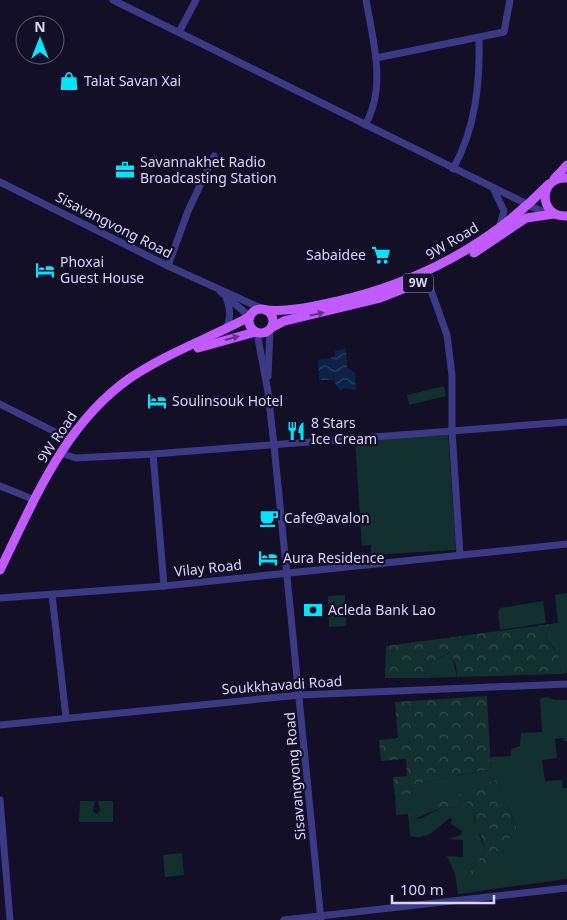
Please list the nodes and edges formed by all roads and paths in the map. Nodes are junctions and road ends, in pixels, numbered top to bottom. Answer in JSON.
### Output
{"nodes":[{"id":1,"x":113,"y":0,"type":"edge"},
{"id":2,"x":196,"y":0,"type":"edge"},
{"id":3,"x":366,"y":0,"type":"edge"},
{"id":4,"x":510,"y":0,"type":"edge"},
{"id":5,"x":178,"y":32,"type":"junction"},
{"id":6,"x":479,"y":38,"type":"junction"},
{"id":7,"x":376,"y":58,"type":"junction"},
{"id":8,"x":365,"y":125,"type":"junction"},
{"id":9,"x":214,"y":156,"type":"dead end"},
{"id":10,"x":567,"y":165,"type":"edge"},
{"id":11,"x":453,"y":168,"type":"junction"},
{"id":12,"x":567,"y":178,"type":"edge"},
{"id":13,"x":0,"y":182,"type":"edge"},
{"id":14,"x":550,"y":183,"type":"junction"},
{"id":15,"x":492,"y":188,"type":"junction"},
{"id":16,"x":526,"y":205,"type":"junction"},
{"id":17,"x":556,"y":215,"type":"edge"},
{"id":18,"x":567,"y":221,"type":"edge"},
{"id":19,"x":498,"y":228,"type":"junction"},
{"id":20,"x":478,"y":247,"type":"junction"},
{"id":21,"x":168,"y":266,"type":"junction"},
{"id":22,"x":427,"y":279,"type":"junction"},
{"id":23,"x":218,"y":289,"type":"junction"},
{"id":24,"x":226,"y":297,"type":"junction"},
{"id":25,"x":265,"y":310,"type":"junction"},
{"id":26,"x":249,"y":317,"type":"junction"},
{"id":27,"x":271,"y":329,"type":"junction"},
{"id":28,"x":224,"y":330,"type":"junction"},
{"id":29,"x":256,"y":333,"type":"junction"},
{"id":30,"x":176,"y":354,"type":"junction"},
{"id":31,"x":268,"y":392,"type":"junction"},
{"id":32,"x":0,"y":404,"type":"edge"},
{"id":33,"x":567,"y":422,"type":"edge"},
{"id":34,"x":452,"y":431,"type":"junction"},
{"id":35,"x":69,"y":439,"type":"junction"},
{"id":36,"x":274,"y":445,"type":"junction"},
{"id":37,"x":60,"y":453,"type":"junction"},
{"id":38,"x":153,"y":454,"type":"junction"},
{"id":39,"x":0,"y":486,"type":"edge"},
{"id":40,"x":35,"y":500,"type":"junction"},
{"id":41,"x":567,"y":544,"type":"edge"},
{"id":42,"x":460,"y":555,"type":"junction"},
{"id":43,"x":0,"y":570,"type":"edge"},
{"id":44,"x":288,"y":573,"type":"junction"},
{"id":45,"x":164,"y":586,"type":"junction"},
{"id":46,"x":52,"y":595,"type":"junction"},
{"id":47,"x":0,"y":598,"type":"edge"},
{"id":48,"x":567,"y":684,"type":"edge"},
{"id":49,"x":300,"y":695,"type":"junction"},
{"id":50,"x":66,"y":717,"type":"junction"},
{"id":51,"x":0,"y":725,"type":"edge"},
{"id":52,"x":0,"y":800,"type":"edge"},
{"id":53,"x":567,"y":888,"type":"edge"},
{"id":54,"x":3,"y":892,"type":"edge"},
{"id":55,"x":321,"y":918,"type":"edge"},
{"id":56,"x":10,"y":920,"type":"edge"},
{"id":57,"x":284,"y":920,"type":"edge"}],
"edges":[{"from":1,"to":5,"type":"street"},
{"from":2,"to":5,"type":"street"},
{"from":3,"to":7,"type":"street"},
{"from":4,"to":6,"type":"street"},
{"from":5,"to":8,"type":"street"},
{"from":6,"to":7,"type":"street"},
{"from":6,"to":11,"type":"street"},
{"from":7,"to":8,"type":"street"},
{"from":8,"to":11,"type":"street"},
{"from":9,"to":21,"type":"street"},
{"from":10,"to":14,"type":"main road","name":"9W Road","number":"9W"},
{"from":11,"to":15,"type":"street"},
{"from":12,"to":14,"type":"main road"},
{"from":13,"to":21,"type":"street","name":"Sisavangvong Road"},
{"from":14,"to":16,"type":"main road","name":"9W Road","number":"9W"},
{"from":14,"to":17,"type":"main road"},
{"from":15,"to":16,"type":"street"},
{"from":15,"to":19,"type":"street"},
{"from":16,"to":17,"type":"street"},
{"from":16,"to":19,"type":"main road","name":"9W Road","number":"9W"},
{"from":17,"to":18,"type":"street"},
{"from":17,"to":20,"type":"main road","name":"9W Road","number":"9W"},
{"from":19,"to":20,"type":"main road","name":"9W Road","number":"9W"},
{"from":20,"to":22,"type":"main road","name":"9W Road","number":"9W"},
{"from":20,"to":25,"type":"main road","name":"9W Road","number":"9W"},
{"from":21,"to":23,"type":"street","name":"Sisavangvong Road"},
{"from":27,"to":22,"type":"main road","name":"9W Road","number":"9W","one_way":true},
{"from":22,"to":34,"type":"street"},
{"from":23,"to":24,"type":"street","name":"Sisavangvong Road"},
{"from":23,"to":25,"type":"street","name":"Sisavangvong Road"},
{"from":24,"to":26,"type":"street","name":"Sisavangvong Road"},
{"from":24,"to":28,"type":"street"},
{"from":25,"to":26,"type":"main road"},
{"from":25,"to":27,"type":"main road"},
{"from":26,"to":28,"type":"main road","name":"9W Road"},
{"from":26,"to":29,"type":"main road"},
{"from":27,"to":29,"type":"main road"},
{"from":27,"to":31,"type":"street","name":"Sisavangvong Road"},
{"from":28,"to":30,"type":"main road","name":"9W Road"},
{"from":30,"to":29,"type":"main road","name":"9W Road","one_way":true},
{"from":29,"to":31,"type":"street","name":"Sisavangvong Road"},
{"from":30,"to":35,"type":"main road","name":"9W Road"},
{"from":31,"to":36,"type":"street","name":"Sisavangvong Road"},
{"from":32,"to":35,"type":"street"},
{"from":33,"to":34,"type":"street"},
{"from":34,"to":36,"type":"street"},
{"from":34,"to":42,"type":"street"},
{"from":35,"to":37,"type":"main road","name":"9W Road"},
{"from":36,"to":38,"type":"street"},
{"from":36,"to":44,"type":"street","name":"Sisavangvong Road"},
{"from":37,"to":38,"type":"street"},
{"from":37,"to":40,"type":"main road","name":"9W Road"},
{"from":38,"to":45,"type":"street"},
{"from":39,"to":40,"type":"street"},
{"from":40,"to":43,"type":"main road","name":"9W Road"},
{"from":41,"to":42,"type":"street","name":"Vilay Road"},
{"from":42,"to":44,"type":"street","name":"Vilay Road"},
{"from":44,"to":45,"type":"street","name":"Vilay Road"},
{"from":44,"to":49,"type":"street","name":"Sisavangvong Road"},
{"from":45,"to":46,"type":"street","name":"Vilay Road"},
{"from":46,"to":47,"type":"street","name":"Vilay Road"},
{"from":46,"to":50,"type":"street"},
{"from":48,"to":49,"type":"street","name":"Soukkhavadi Road"},
{"from":49,"to":50,"type":"street","name":"Soukkhavadi Road"},
{"from":49,"to":55,"type":"street","name":"Sisavangvong Road"},
{"from":50,"to":51,"type":"street","name":"Soukkhavadi Road"},
{"from":52,"to":54,"type":"street"},
{"from":53,"to":55,"type":"street"},
{"from":54,"to":56,"type":"street"},
{"from":55,"to":57,"type":"street"}]}
